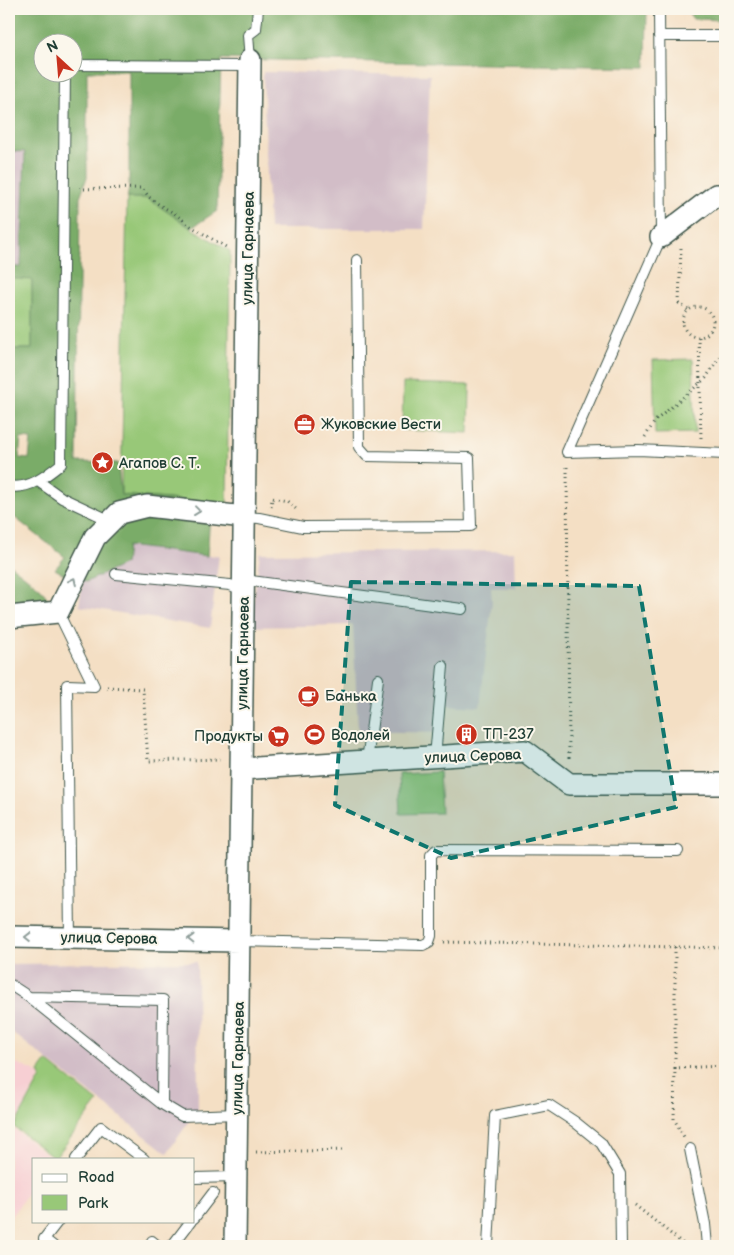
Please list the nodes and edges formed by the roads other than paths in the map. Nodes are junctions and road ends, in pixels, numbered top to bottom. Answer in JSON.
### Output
{"nodes":[{"id":1,"x":258,"y":9,"type":"edge"},
{"id":2,"x":659,"y":9,"type":"edge"},
{"id":3,"x":659,"y":36,"type":"junction"},
{"id":4,"x":725,"y":36,"type":"edge"},
{"id":5,"x":250,"y":63,"type":"junction"},
{"id":6,"x":82,"y":65,"type":"edge"},
{"id":7,"x":65,"y":82,"type":"edge"},
{"id":8,"x":725,"y":195,"type":"edge"},
{"id":9,"x":661,"y":237,"type":"junction"},
{"id":10,"x":357,"y":260,"type":"dead end"},
{"id":11,"x":725,"y":454,"type":"edge"},
{"id":12,"x":38,"y":481,"type":"junction"},
{"id":13,"x":9,"y":486,"type":"edge"},
{"id":14,"x":244,"y":518,"type":"junction"},
{"id":15,"x":111,"y":522,"type":"junction"},
{"id":16,"x":116,"y":574,"type":"dead end"},
{"id":17,"x":244,"y":585,"type":"junction"},
{"id":18,"x":462,"y":609,"type":"dead end"},
{"id":19,"x":58,"y":612,"type":"junction"},
{"id":20,"x":11,"y":615,"type":"edge"},
{"id":21,"x":442,"y":666,"type":"dead end"},
{"id":22,"x":378,"y":679,"type":"dead end"},
{"id":23,"x":435,"y":757,"type":"junction"},
{"id":24,"x":367,"y":761,"type":"junction"},
{"id":25,"x":241,"y":769,"type":"junction"},
{"id":26,"x":725,"y":784,"type":"edge"},
{"id":27,"x":678,"y":851,"type":"dead end"},
{"id":28,"x":9,"y":937,"type":"edge"},
{"id":29,"x":70,"y":938,"type":"junction"},
{"id":30,"x":239,"y":941,"type":"junction"},
{"id":31,"x":9,"y":984,"type":"edge"},
{"id":32,"x":29,"y":997,"type":"junction"},
{"id":33,"x":162,"y":1104,"type":"junction"},
{"id":34,"x":237,"y":1114,"type":"junction"},
{"id":35,"x":690,"y":1149,"type":"road end"},
{"id":36,"x":77,"y":1158,"type":"edge"},
{"id":37,"x":143,"y":1158,"type":"edge"},
{"id":38,"x":236,"y":1177,"type":"junction"},
{"id":39,"x":195,"y":1178,"type":"edge"},
{"id":40,"x":214,"y":1192,"type":"dead end"},
{"id":41,"x":195,"y":1217,"type":"edge"},
{"id":42,"x":57,"y":1222,"type":"edge"},
{"id":43,"x":191,"y":1222,"type":"edge"},
{"id":44,"x":53,"y":1246,"type":"edge"},
{"id":45,"x":172,"y":1246,"type":"edge"},
{"id":46,"x":236,"y":1246,"type":"edge"},
{"id":47,"x":488,"y":1246,"type":"edge"},
{"id":48,"x":621,"y":1246,"type":"edge"},
{"id":49,"x":707,"y":1246,"type":"edge"}],
"edges":[{"from":1,"to":5,"type":"lane"},
{"from":2,"to":3,"type":"lane"},
{"from":3,"to":4,"type":"lane"},
{"from":3,"to":9,"type":"lane"},
{"from":5,"to":6,"type":"lane"},
{"from":5,"to":14,"type":"street","name":"улица Гарнаева"},
{"from":7,"to":12,"type":"lane"},
{"from":8,"to":9,"type":"street"},
{"from":9,"to":11,"type":"lane"},
{"from":10,"to":14,"type":"lane"},
{"from":12,"to":13,"type":"lane"},
{"from":12,"to":15,"type":"lane"},
{"from":15,"to":14,"type":"street","one_way":true},
{"from":14,"to":17,"type":"street","name":"улица Гарнаева"},
{"from":19,"to":15,"type":"street","one_way":true},
{"from":16,"to":17,"type":"lane"},
{"from":17,"to":18,"type":"lane"},
{"from":17,"to":25,"type":"street","name":"улица Гарнаева"},
{"from":19,"to":20,"type":"street"},
{"from":19,"to":29,"type":"lane"},
{"from":21,"to":23,"type":"lane"},
{"from":22,"to":24,"type":"lane"},
{"from":23,"to":24,"type":"street","name":"улица Серова"},
{"from":23,"to":26,"type":"street","name":"улица Серова"},
{"from":24,"to":25,"type":"street","name":"улица Серова"},
{"from":25,"to":30,"type":"street","name":"улица Гарнаева"},
{"from":27,"to":30,"type":"lane"},
{"from":29,"to":28,"type":"street","name":"улица Серова","one_way":true},
{"from":30,"to":29,"type":"street","name":"улица Серова","one_way":true},
{"from":30,"to":34,"type":"street","name":"улица Гарнаева"},
{"from":31,"to":32,"type":"lane"},
{"from":32,"to":33,"type":"lane"},
{"from":32,"to":33,"type":"lane"},
{"from":33,"to":34,"type":"lane"},
{"from":34,"to":38,"type":"street","name":"улица Гарнаева"},
{"from":35,"to":49,"type":"lane"},
{"from":36,"to":37,"type":"lane"},
{"from":38,"to":39,"type":"lane"},
{"from":38,"to":46,"type":"street","name":"улица Гарнаева"},
{"from":40,"to":41,"type":"lane"},
{"from":42,"to":44,"type":"lane"},
{"from":43,"to":45,"type":"lane"},
{"from":47,"to":48,"type":"lane"}]}
